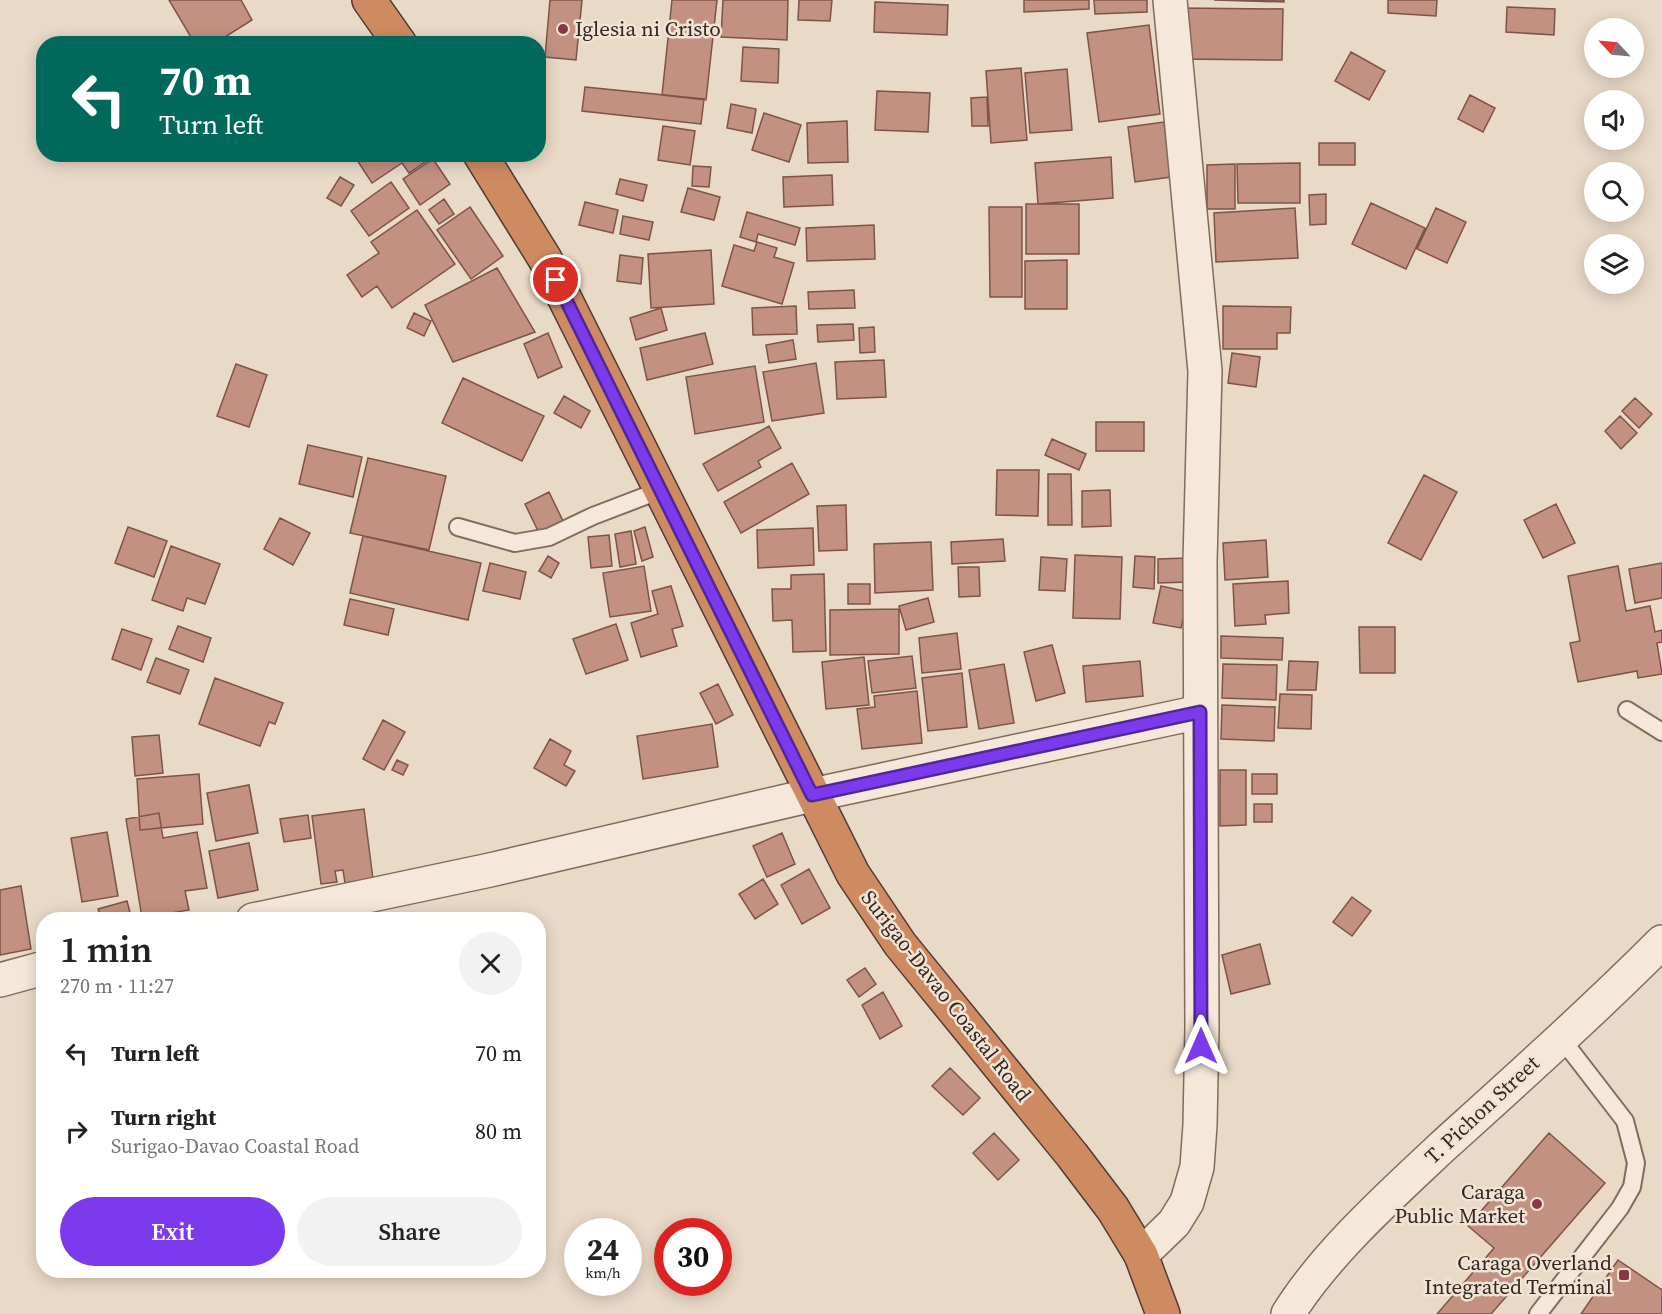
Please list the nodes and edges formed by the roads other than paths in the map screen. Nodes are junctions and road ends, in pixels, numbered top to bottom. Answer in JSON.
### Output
{"nodes":[{"id":1,"x":369,"y":0,"type":"edge"},
{"id":2,"x":1170,"y":0,"type":"edge"},
{"id":3,"x":394,"y":36,"type":"edge"},
{"id":4,"x":485,"y":162,"type":"edge"},
{"id":5,"x":661,"y":490,"type":"junction"},
{"id":6,"x":458,"y":527,"type":"dead end"},
{"id":7,"x":1627,"y":710,"type":"dead end"},
{"id":8,"x":1200,"y":712,"type":"junction"},
{"id":9,"x":1662,"y":732,"type":"edge"},
{"id":10,"x":812,"y":795,"type":"junction"},
{"id":11,"x":291,"y":912,"type":"edge"},
{"id":12,"x":1662,"y":942,"type":"edge"},
{"id":13,"x":36,"y":970,"type":"edge"},
{"id":14,"x":0,"y":980,"type":"edge"},
{"id":15,"x":1561,"y":1038,"type":"junction"},
{"id":16,"x":1141,"y":1255,"type":"junction"},
{"id":17,"x":1163,"y":1314,"type":"edge"},
{"id":18,"x":1288,"y":1314,"type":"edge"},
{"id":19,"x":1538,"y":1314,"type":"edge"}],
"edges":[{"from":1,"to":3,"type":"highway"},
{"from":2,"to":8,"type":"street"},
{"from":4,"to":5,"type":"highway","name":"Surigao-Davao Coastal Road"},
{"from":5,"to":6,"type":"lane"},
{"from":5,"to":10,"type":"highway","name":"Surigao-Davao Coastal Road"},
{"from":7,"to":9,"type":"lane"},
{"from":8,"to":10,"type":"street"},
{"from":8,"to":16,"type":"street"},
{"from":10,"to":11,"type":"street"},
{"from":10,"to":16,"type":"highway","name":"Surigao-Davao Coastal Road"},
{"from":12,"to":15,"type":"street","name":"T. Pichon Street"},
{"from":13,"to":14,"type":"street"},
{"from":15,"to":18,"type":"street","name":"T. Pichon Street"},
{"from":15,"to":19,"type":"lane"},
{"from":16,"to":17,"type":"highway","name":"Surigao-Davao Coastal Road"}]}
